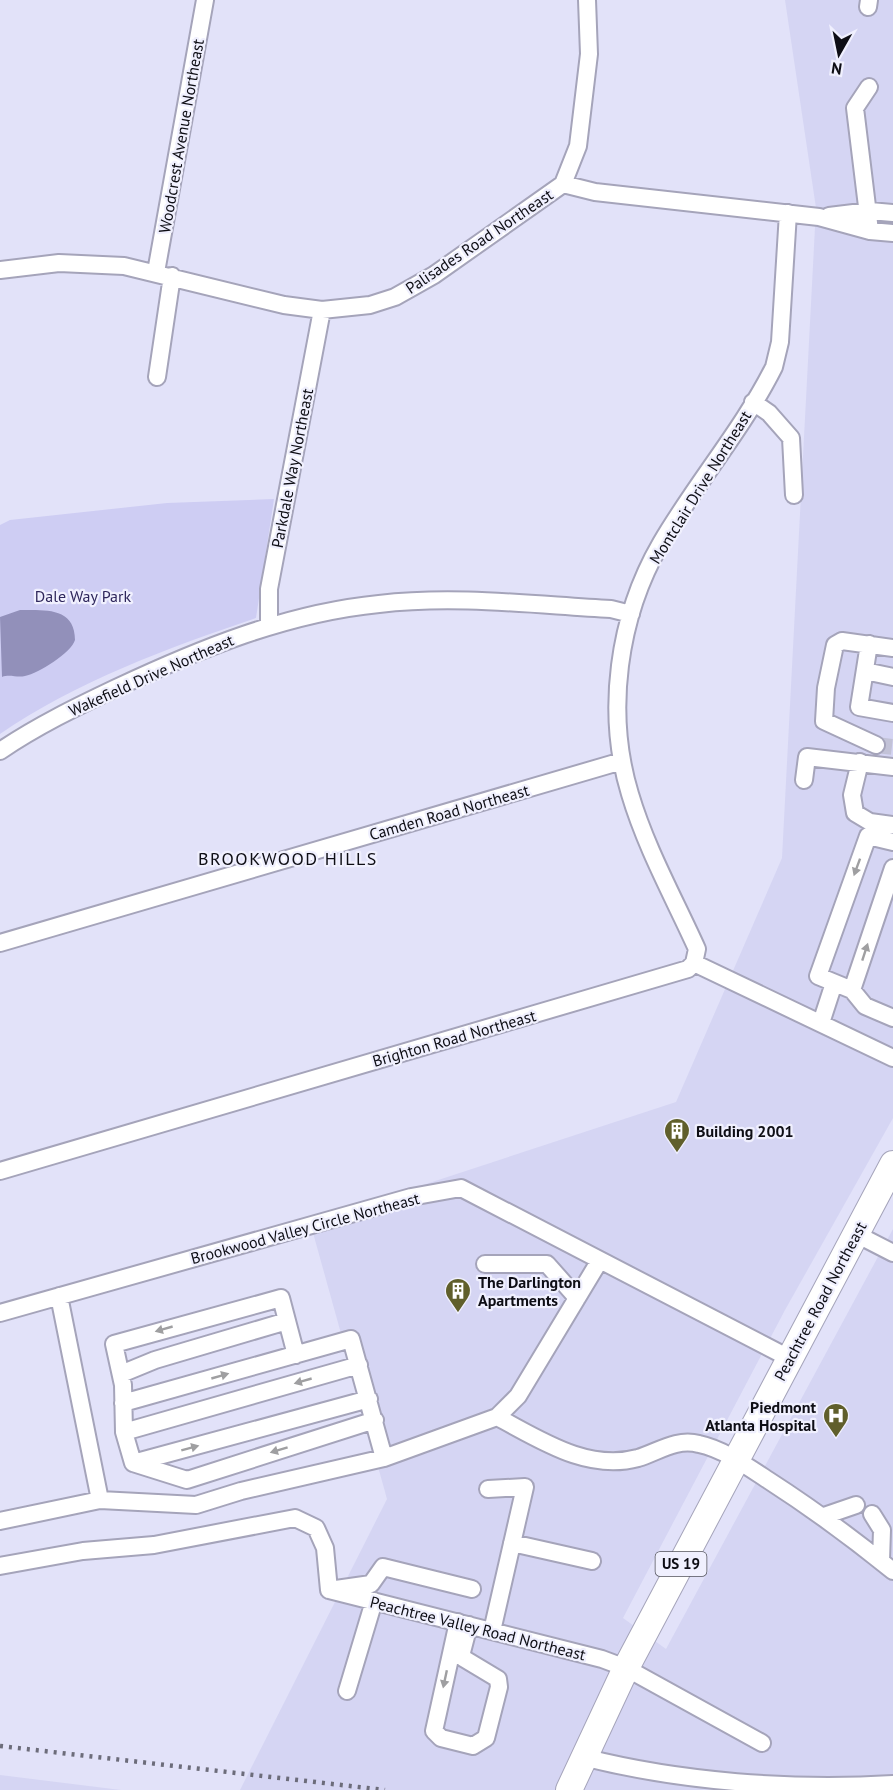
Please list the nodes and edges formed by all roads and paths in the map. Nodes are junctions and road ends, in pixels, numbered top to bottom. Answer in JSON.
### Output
{"nodes":[{"id":1,"x":205,"y":0,"type":"edge"},
{"id":2,"x":587,"y":0,"type":"edge"},
{"id":3,"x":869,"y":87,"type":"dead end"},
{"id":4,"x":563,"y":184,"type":"junction"},
{"id":5,"x":870,"y":211,"type":"junction"},
{"id":6,"x":788,"y":213,"type":"junction"},
{"id":7,"x":893,"y":213,"type":"edge"},
{"id":8,"x":819,"y":217,"type":"junction"},
{"id":9,"x":870,"y":231,"type":"junction"},
{"id":10,"x":893,"y":233,"type":"edge"},
{"id":11,"x":0,"y":270,"type":"edge"},
{"id":12,"x":164,"y":274,"type":"junction"},
{"id":13,"x":322,"y":310,"type":"junction"},
{"id":14,"x":157,"y":377,"type":"dead end"},
{"id":15,"x":753,"y":402,"type":"junction"},
{"id":16,"x":794,"y":495,"type":"dead end"},
{"id":17,"x":631,"y":614,"type":"junction"},
{"id":18,"x":269,"y":626,"type":"junction"},
{"id":19,"x":869,"y":644,"type":"junction"},
{"id":20,"x":893,"y":648,"type":"edge"},
{"id":21,"x":865,"y":671,"type":"junction"},
{"id":22,"x":893,"y":677,"type":"edge"},
{"id":23,"x":893,"y":713,"type":"edge"},
{"id":24,"x":876,"y":745,"type":"tunnel mouth"},
{"id":25,"x":0,"y":751,"type":"edge"},
{"id":26,"x":622,"y":761,"type":"junction"},
{"id":27,"x":860,"y":762,"type":"junction"},
{"id":28,"x":893,"y":767,"type":"edge"},
{"id":29,"x":804,"y":780,"type":"dead end"},
{"id":30,"x":893,"y":825,"type":"edge"},
{"id":31,"x":893,"y":842,"type":"edge"},
{"id":32,"x":893,"y":868,"type":"edge"},
{"id":33,"x":0,"y":943,"type":"edge"},
{"id":34,"x":694,"y":963,"type":"junction"},
{"id":35,"x":834,"y":983,"type":"junction"},
{"id":36,"x":852,"y":990,"type":"junction"},
{"id":37,"x":893,"y":1018,"type":"edge"},
{"id":38,"x":821,"y":1023,"type":"junction"},
{"id":39,"x":893,"y":1058,"type":"edge"},
{"id":40,"x":893,"y":1164,"type":"edge"},
{"id":41,"x":0,"y":1171,"type":"edge"},
{"id":42,"x":856,"y":1234,"type":"junction"},
{"id":43,"x":893,"y":1253,"type":"edge"},
{"id":44,"x":600,"y":1260,"type":"junction"},
{"id":45,"x":485,"y":1264,"type":"dead end"},
{"id":46,"x":59,"y":1296,"type":"junction"},
{"id":47,"x":577,"y":1298,"type":"junction"},
{"id":48,"x":0,"y":1313,"type":"edge"},
{"id":49,"x":287,"y":1321,"type":"junction"},
{"id":50,"x":296,"y":1355,"type":"junction"},
{"id":51,"x":789,"y":1358,"type":"junction"},
{"id":52,"x":359,"y":1365,"type":"junction"},
{"id":53,"x":120,"y":1374,"type":"junction"},
{"id":54,"x":369,"y":1399,"type":"junction"},
{"id":55,"x":123,"y":1403,"type":"junction"},
{"id":56,"x":497,"y":1417,"type":"junction"},
{"id":57,"x":375,"y":1420,"type":"junction"},
{"id":58,"x":124,"y":1432,"type":"junction"},
{"id":59,"x":384,"y":1458,"type":"junction"},
{"id":60,"x":736,"y":1460,"type":"junction"},
{"id":61,"x":133,"y":1463,"type":"junction"},
{"id":62,"x":488,"y":1488,"type":"dead end"},
{"id":63,"x":100,"y":1500,"type":"junction"},
{"id":64,"x":856,"y":1505,"type":"dead end"},
{"id":65,"x":872,"y":1514,"type":"dead end"},
{"id":66,"x":824,"y":1516,"type":"junction"},
{"id":67,"x":0,"y":1521,"type":"edge"},
{"id":68,"x":512,"y":1544,"type":"junction"},
{"id":69,"x":592,"y":1561,"type":"dead end"},
{"id":70,"x":0,"y":1566,"type":"edge"},
{"id":71,"x":887,"y":1566,"type":"edge"},
{"id":72,"x":472,"y":1589,"type":"dead end"},
{"id":73,"x":329,"y":1590,"type":"junction"},
{"id":74,"x":374,"y":1601,"type":"junction"},
{"id":75,"x":464,"y":1624,"type":"junction"},
{"id":76,"x":492,"y":1631,"type":"junction"},
{"id":77,"x":626,"y":1668,"type":"junction"},
{"id":78,"x":347,"y":1691,"type":"dead end"},
{"id":79,"x":762,"y":1743,"type":"dead end"},
{"id":80,"x":582,"y":1759,"type":"junction"},
{"id":81,"x":893,"y":1784,"type":"edge"},
{"id":82,"x":569,"y":1790,"type":"edge"}],
"edges":[{"from":1,"to":12,"type":"street","name":"Woodcrest Avenue Northeast"},
{"from":2,"to":4,"type":"street"},
{"from":3,"to":5,"type":"street"},
{"from":4,"to":6,"type":"street","name":"Palisades Road Northeast"},
{"from":4,"to":13,"type":"street","name":"Palisades Road Northeast"},
{"from":5,"to":7,"type":"street","name":"Palisades Road Northeast"},
{"from":5,"to":8,"type":"street","name":"Palisades Road Northeast"},
{"from":5,"to":9,"type":"street"},
{"from":6,"to":8,"type":"street","name":"Palisades Road Northeast"},
{"from":6,"to":15,"type":"street","name":"Montclair Drive Northeast"},
{"from":8,"to":9,"type":"street","name":"Palisades Road Northeast"},
{"from":9,"to":10,"type":"street","name":"Palisades Road Northeast"},
{"from":11,"to":12,"type":"street","name":"Palisades Road Northeast"},
{"from":12,"to":13,"type":"street","name":"Palisades Road Northeast"},
{"from":12,"to":14,"type":"street","name":"Woodcrest Avenue Northeast"},
{"from":13,"to":18,"type":"street","name":"Parkdale Way Northeast"},
{"from":15,"to":16,"type":"street"},
{"from":15,"to":17,"type":"street","name":"Montclair Drive Northeast"},
{"from":17,"to":18,"type":"street","name":"Wakefield Drive Northeast"},
{"from":17,"to":26,"type":"street","name":"Montclair Drive Northeast"},
{"from":18,"to":25,"type":"street","name":"Wakefield Drive Northeast"},
{"from":19,"to":20,"type":"street"},
{"from":19,"to":21,"type":"street"},
{"from":19,"to":24,"type":"street"},
{"from":21,"to":22,"type":"street"},
{"from":21,"to":23,"type":"street"},
{"from":26,"to":33,"type":"street","name":"Camden Road Northeast"},
{"from":26,"to":34,"type":"street","name":"Montclair Drive Northeast"},
{"from":27,"to":28,"type":"street"},
{"from":27,"to":29,"type":"street"},
{"from":27,"to":30,"type":"street"},
{"from":31,"to":35,"type":"street","one_way":true},
{"from":36,"to":32,"type":"street","one_way":true},
{"from":34,"to":38,"type":"street"},
{"from":34,"to":41,"type":"street","name":"Brighton Road Northeast"},
{"from":35,"to":36,"type":"street"},
{"from":35,"to":38,"type":"street"},
{"from":36,"to":37,"type":"street"},
{"from":38,"to":39,"type":"street"},
{"from":40,"to":42,"type":"highway","name":"Peachtree Road Northeast","number":"US 19"},
{"from":42,"to":43,"type":"street"},
{"from":42,"to":51,"type":"highway","name":"Peachtree Road Northeast","number":"US 19"},
{"from":44,"to":46,"type":"street","name":"Brookwood Valley Circle Northeast"},
{"from":44,"to":47,"type":"street"},
{"from":44,"to":51,"type":"street","name":"Brookwood Valley Circle Northeast"},
{"from":45,"to":47,"type":"street"},
{"from":46,"to":48,"type":"street","name":"Brookwood Valley Circle Northeast"},
{"from":46,"to":63,"type":"street"},
{"from":47,"to":56,"type":"street"},
{"from":49,"to":50,"type":"street"},
{"from":49,"to":53,"type":"street"},
{"from":49,"to":53,"type":"street","one_way":true},
{"from":50,"to":52,"type":"street"},
{"from":55,"to":50,"type":"street","one_way":true},
{"from":51,"to":60,"type":"highway","name":"Peachtree Road Northeast","number":"US 19"},
{"from":52,"to":54,"type":"street"},
{"from":52,"to":58,"type":"street","one_way":true},
{"from":53,"to":55,"type":"street"},
{"from":54,"to":57,"type":"street"},
{"from":61,"to":54,"type":"street","one_way":true},
{"from":55,"to":58,"type":"street"},
{"from":56,"to":59,"type":"street"},
{"from":56,"to":60,"type":"street"},
{"from":57,"to":59,"type":"street"},
{"from":57,"to":61,"type":"street","one_way":true},
{"from":58,"to":61,"type":"street"},
{"from":59,"to":63,"type":"street"},
{"from":60,"to":66,"type":"street"},
{"from":60,"to":77,"type":"highway","name":"Peachtree Road Northeast","number":"US 19"},
{"from":62,"to":68,"type":"street"},
{"from":63,"to":67,"type":"street"},
{"from":64,"to":66,"type":"street"},
{"from":65,"to":71,"type":"street"},
{"from":66,"to":71,"type":"street"},
{"from":68,"to":69,"type":"street"},
{"from":68,"to":76,"type":"street"},
{"from":70,"to":73,"type":"street"},
{"from":72,"to":73,"type":"street"},
{"from":73,"to":74,"type":"street","name":"Peachtree Valley Road Northeast"},
{"from":74,"to":75,"type":"street","name":"Peachtree Valley Road Northeast"},
{"from":74,"to":78,"type":"street"},
{"from":75,"to":75,"type":"street","one_way":true},
{"from":75,"to":76,"type":"street","name":"Peachtree Valley Road Northeast"},
{"from":76,"to":77,"type":"street","name":"Peachtree Valley Road Northeast"},
{"from":77,"to":79,"type":"street","name":"Peachtree Valley Road Northeast"},
{"from":77,"to":80,"type":"highway","name":"Peachtree Road Northeast","number":"US 19"},
{"from":80,"to":81,"type":"street"},
{"from":80,"to":82,"type":"highway","name":"Peachtree Road Northeast","number":"US 19"}]}
